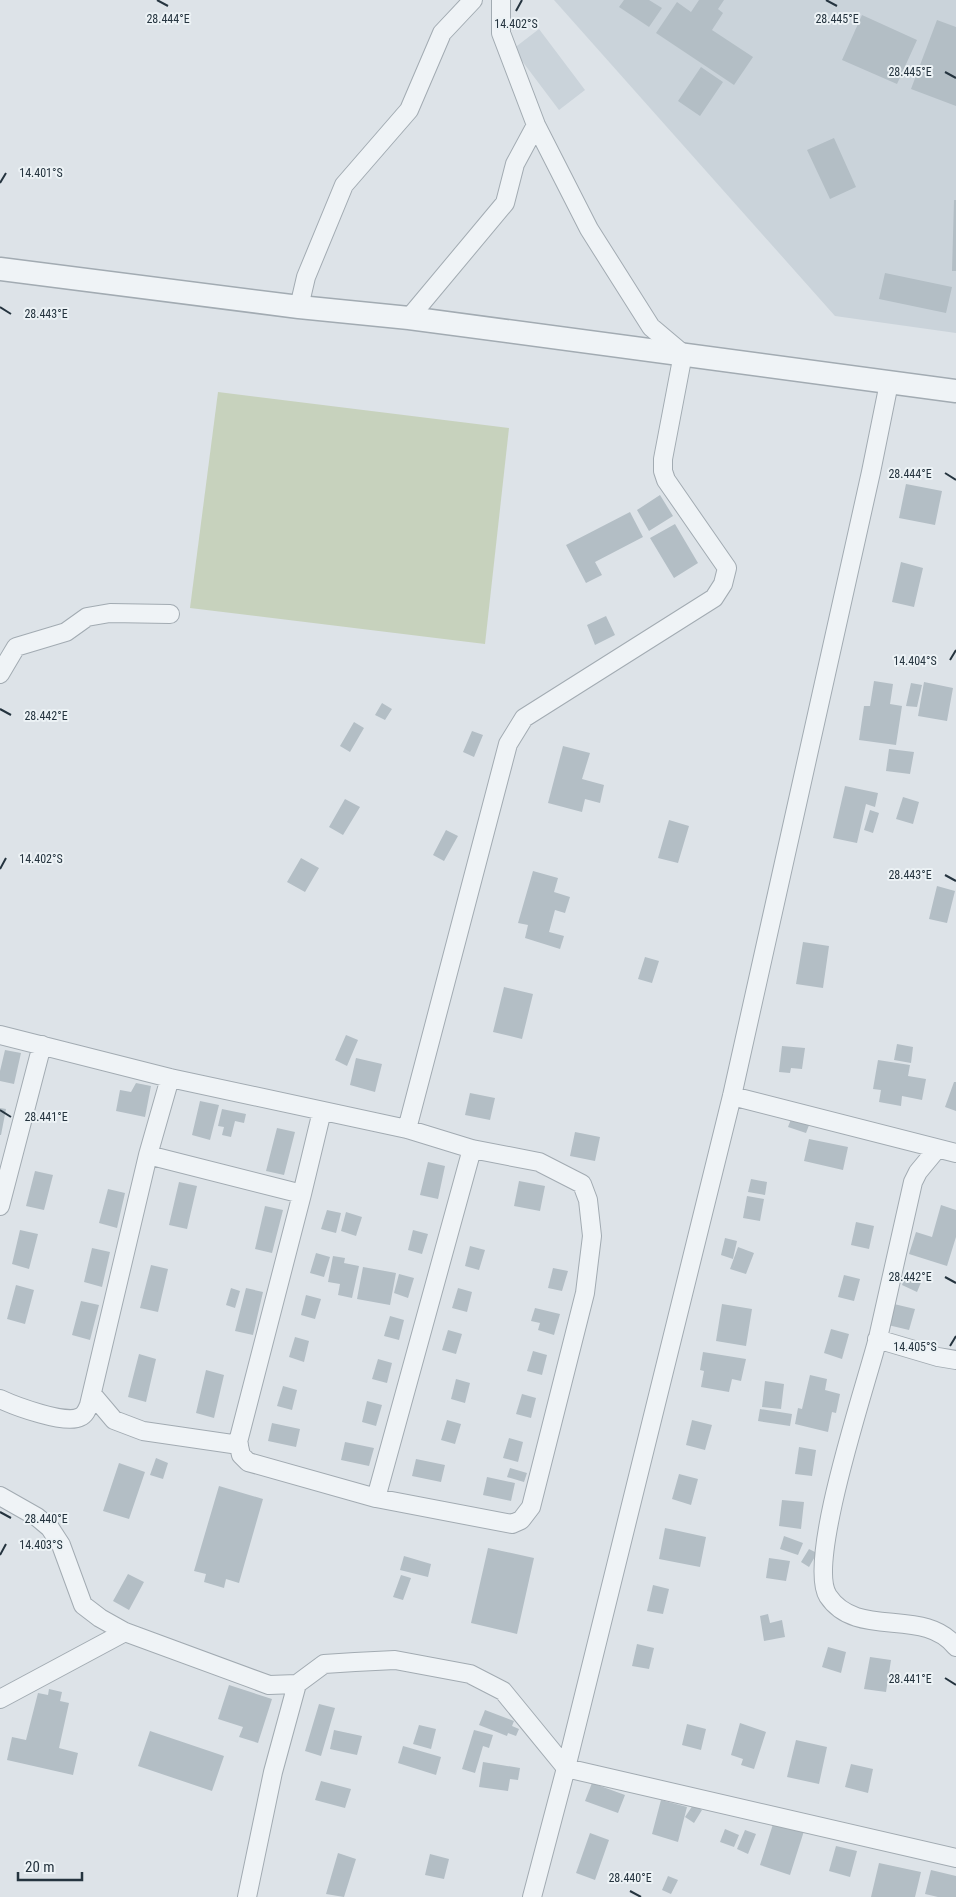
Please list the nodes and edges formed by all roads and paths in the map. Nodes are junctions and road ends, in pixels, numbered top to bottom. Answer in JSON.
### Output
{"nodes":[{"id":1,"x":473,"y":0,"type":"edge"},
{"id":2,"x":501,"y":0,"type":"edge"},
{"id":3,"x":536,"y":125,"type":"junction"},
{"id":4,"x":0,"y":269,"type":"edge"},
{"id":5,"x":299,"y":307,"type":"junction"},
{"id":6,"x":409,"y":318,"type":"junction"},
{"id":7,"x":683,"y":354,"type":"junction"},
{"id":8,"x":889,"y":383,"type":"junction"},
{"id":9,"x":956,"y":391,"type":"edge"},
{"id":10,"x":170,"y":614,"type":"dead end"},
{"id":11,"x":0,"y":674,"type":"edge"},
{"id":12,"x":0,"y":1035,"type":"edge"},
{"id":13,"x":42,"y":1046,"type":"junction"},
{"id":14,"x":170,"y":1078,"type":"junction"},
{"id":15,"x":732,"y":1096,"type":"junction"},
{"id":16,"x":322,"y":1111,"type":"junction"},
{"id":17,"x":407,"y":1129,"type":"junction"},
{"id":18,"x":472,"y":1149,"type":"junction"},
{"id":19,"x":937,"y":1149,"type":"junction"},
{"id":20,"x":956,"y":1153,"type":"edge"},
{"id":21,"x":148,"y":1155,"type":"junction"},
{"id":22,"x":302,"y":1194,"type":"junction"},
{"id":23,"x":0,"y":1206,"type":"edge"},
{"id":24,"x":877,"y":1339,"type":"junction"},
{"id":25,"x":956,"y":1360,"type":"edge"},
{"id":26,"x":92,"y":1394,"type":"junction"},
{"id":27,"x":0,"y":1399,"type":"edge"},
{"id":28,"x":239,"y":1445,"type":"junction"},
{"id":29,"x":0,"y":1496,"type":"edge"},
{"id":30,"x":376,"y":1498,"type":"junction"},
{"id":31,"x":126,"y":1632,"type":"junction"},
{"id":32,"x":956,"y":1647,"type":"edge"},
{"id":33,"x":297,"y":1684,"type":"junction"},
{"id":34,"x":0,"y":1699,"type":"edge"},
{"id":35,"x":566,"y":1768,"type":"junction"},
{"id":36,"x":956,"y":1858,"type":"edge"},
{"id":37,"x":247,"y":1897,"type":"edge"},
{"id":38,"x":532,"y":1897,"type":"edge"}],
"edges":[{"from":1,"to":5,"type":"street"},
{"from":2,"to":3,"type":"street"},
{"from":3,"to":6,"type":"street"},
{"from":3,"to":7,"type":"street"},
{"from":4,"to":5,"type":"street"},
{"from":5,"to":6,"type":"street"},
{"from":6,"to":7,"type":"street"},
{"from":7,"to":8,"type":"street"},
{"from":7,"to":17,"type":"street"},
{"from":8,"to":9,"type":"street"},
{"from":8,"to":15,"type":"street"},
{"from":10,"to":11,"type":"street"},
{"from":12,"to":13,"type":"street"},
{"from":13,"to":14,"type":"street"},
{"from":13,"to":23,"type":"street"},
{"from":14,"to":16,"type":"street"},
{"from":14,"to":21,"type":"street"},
{"from":15,"to":19,"type":"street"},
{"from":15,"to":35,"type":"street"},
{"from":16,"to":17,"type":"street"},
{"from":16,"to":22,"type":"street"},
{"from":17,"to":18,"type":"street"},
{"from":18,"to":30,"type":"street"},
{"from":18,"to":30,"type":"street"},
{"from":19,"to":20,"type":"street"},
{"from":19,"to":24,"type":"street"},
{"from":21,"to":22,"type":"street"},
{"from":21,"to":26,"type":"street"},
{"from":22,"to":28,"type":"street"},
{"from":24,"to":25,"type":"street"},
{"from":24,"to":32,"type":"street"},
{"from":26,"to":27,"type":"street"},
{"from":26,"to":28,"type":"street"},
{"from":28,"to":30,"type":"street"},
{"from":29,"to":31,"type":"street"},
{"from":31,"to":33,"type":"street"},
{"from":31,"to":34,"type":"street"},
{"from":33,"to":35,"type":"street"},
{"from":33,"to":37,"type":"street"},
{"from":35,"to":36,"type":"street"},
{"from":35,"to":38,"type":"street"}]}
